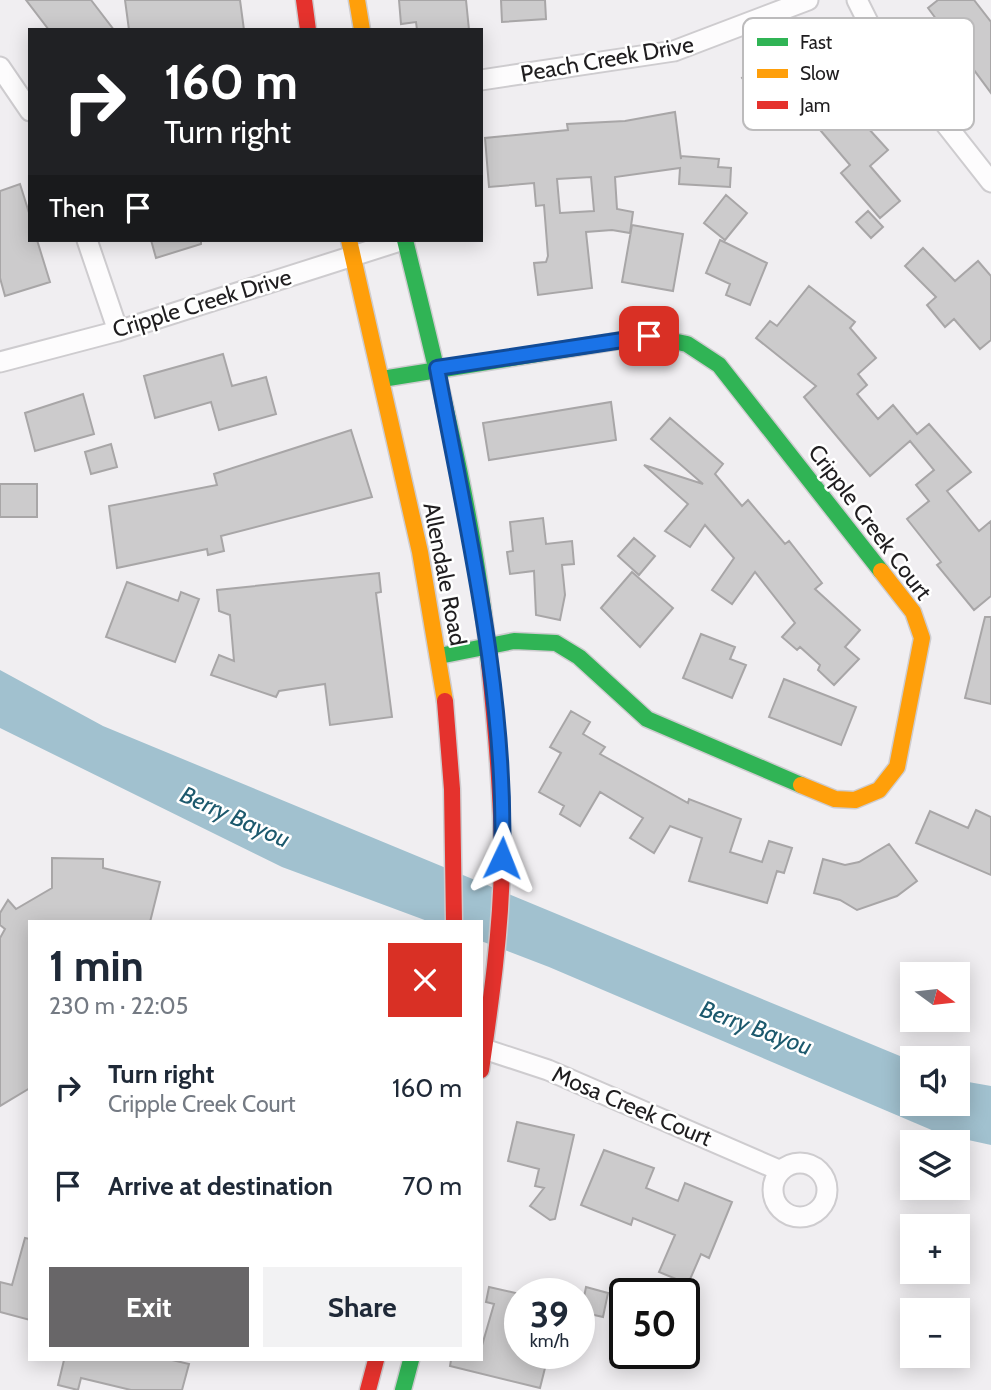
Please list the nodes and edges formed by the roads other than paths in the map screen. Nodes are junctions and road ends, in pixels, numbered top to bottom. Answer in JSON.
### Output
{"nodes":[{"id":1,"x":304,"y":0,"type":"edge"},
{"id":2,"x":357,"y":0,"type":"edge"},
{"id":3,"x":808,"y":0,"type":"edge"},
{"id":4,"x":857,"y":0,"type":"edge"},
{"id":5,"x":763,"y":18,"type":"edge"},
{"id":6,"x":866,"y":18,"type":"edge"},
{"id":7,"x":743,"y":26,"type":"edge"},
{"id":8,"x":307,"y":28,"type":"edge"},
{"id":9,"x":362,"y":28,"type":"edge"},
{"id":10,"x":0,"y":67,"type":"edge"},
{"id":11,"x":483,"y":80,"type":"edge"},
{"id":12,"x":28,"y":107,"type":"edge"},
{"id":13,"x":950,"y":130,"type":"edge"},
{"id":14,"x":991,"y":182,"type":"edge"},
{"id":15,"x":88,"y":242,"type":"edge"},
{"id":16,"x":391,"y":242,"type":"edge"},
{"id":17,"x":405,"y":242,"type":"edge"},
{"id":18,"x":351,"y":248,"type":"edge"},
{"id":19,"x":118,"y":331,"type":"junction"},
{"id":20,"x":0,"y":362,"type":"edge"},
{"id":21,"x":437,"y":368,"type":"junction"},
{"id":22,"x":382,"y":379,"type":"junction"},
{"id":23,"x":489,"y":647,"type":"junction"},
{"id":24,"x":439,"y":656,"type":"junction"},
{"id":25,"x":454,"y":920,"type":"edge"},
{"id":26,"x":483,"y":1048,"type":"edge"},
{"id":27,"x":781,"y":1171,"type":"dead end"},
{"id":28,"x":376,"y":1361,"type":"edge"},
{"id":29,"x":411,"y":1361,"type":"edge"},
{"id":30,"x":368,"y":1390,"type":"edge"},
{"id":31,"x":403,"y":1390,"type":"edge"}],
"edges":[{"from":1,"to":8,"type":"main road"},
{"from":2,"to":9,"type":"main road"},
{"from":3,"to":5,"type":"street","name":"Peach Creek Drive"},
{"from":4,"to":6,"type":"street"},
{"from":7,"to":11,"type":"street","name":"Peach Creek Drive"},
{"from":10,"to":12,"type":"street"},
{"from":13,"to":14,"type":"street"},
{"from":15,"to":19,"type":"street"},
{"from":16,"to":18,"type":"street","name":"Cripple Creek Drive"},
{"from":17,"to":21,"type":"main road","name":"Allendale Road"},
{"from":18,"to":19,"type":"street","name":"Cripple Creek Drive"},
{"from":18,"to":22,"type":"main road","name":"Allendale Road"},
{"from":19,"to":20,"type":"street","name":"Cripple Creek Drive"},
{"from":21,"to":22,"type":"main road","name":"Cripple Creek Court"},
{"from":21,"to":23,"type":"main road","name":"Allendale Road"},
{"from":21,"to":23,"type":"main road","name":"Cripple Creek Court"},
{"from":22,"to":24,"type":"main road","name":"Allendale Road"},
{"from":23,"to":24,"type":"main road","name":"Cripple Creek Court"},
{"from":23,"to":26,"type":"main road","name":"Allendale Road"},
{"from":24,"to":25,"type":"main road","name":"Allendale Road"},
{"from":26,"to":27,"type":"street","name":"Mosa Creek Court"},
{"from":28,"to":30,"type":"main road"},
{"from":29,"to":31,"type":"main road"}]}
